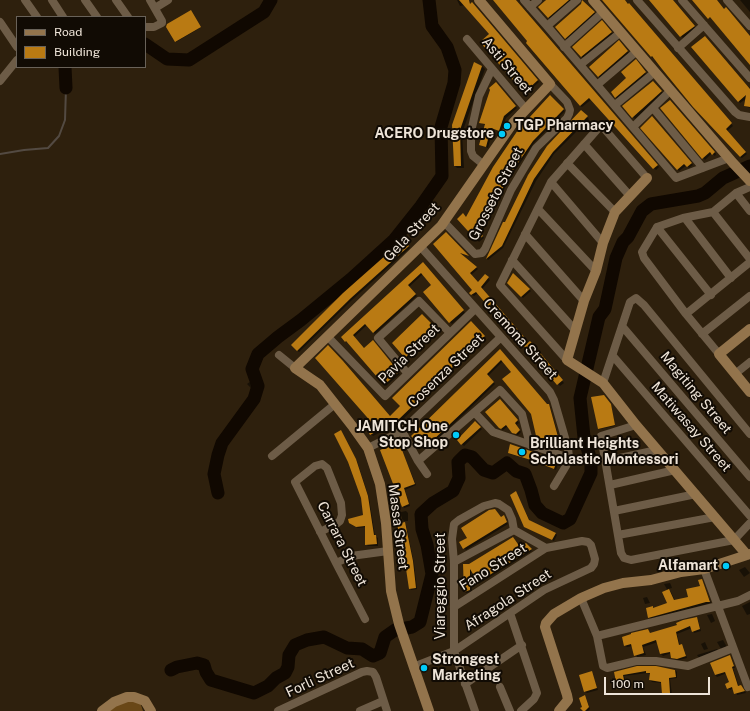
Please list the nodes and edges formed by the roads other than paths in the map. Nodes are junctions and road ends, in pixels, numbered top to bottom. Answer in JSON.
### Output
{"nodes":[{"id":1,"x":25,"y":0,"type":"edge"},
{"id":2,"x":52,"y":0,"type":"edge"},
{"id":3,"x":85,"y":0,"type":"edge"},
{"id":4,"x":116,"y":0,"type":"edge"},
{"id":5,"x":150,"y":0,"type":"edge"},
{"id":6,"x":168,"y":0,"type":"edge"},
{"id":7,"x":479,"y":0,"type":"edge"},
{"id":8,"x":524,"y":0,"type":"edge"},
{"id":9,"x":538,"y":0,"type":"edge"},
{"id":10,"x":577,"y":0,"type":"edge"},
{"id":11,"x":593,"y":0,"type":"edge"},
{"id":12,"x":637,"y":0,"type":"edge"},
{"id":13,"x":682,"y":0,"type":"edge"},
{"id":14,"x":727,"y":0,"type":"edge"},
{"id":15,"x":530,"y":7,"type":"junction"},
{"id":16,"x":155,"y":8,"type":"junction"},
{"id":17,"x":603,"y":12,"type":"junction"},
{"id":18,"x":36,"y":16,"type":"edge"},
{"id":19,"x":62,"y":16,"type":"edge"},
{"id":20,"x":96,"y":16,"type":"edge"},
{"id":21,"x":127,"y":16,"type":"edge"},
{"id":22,"x":0,"y":22,"type":"edge"},
{"id":23,"x":704,"y":25,"type":"junction"},
{"id":24,"x":547,"y":26,"type":"junction"},
{"id":25,"x":750,"y":26,"type":"edge"},
{"id":26,"x":146,"y":27,"type":"edge"},
{"id":27,"x":621,"y":32,"type":"junction"},
{"id":28,"x":467,"y":40,"type":"dead end"},
{"id":29,"x":16,"y":46,"type":"edge"},
{"id":30,"x":564,"y":47,"type":"junction"},
{"id":31,"x":678,"y":48,"type":"junction"},
{"id":32,"x":638,"y":51,"type":"junction"},
{"id":33,"x":16,"y":61,"type":"edge"},
{"id":34,"x":580,"y":65,"type":"junction"},
{"id":35,"x":492,"y":69,"type":"junction"},
{"id":36,"x":655,"y":72,"type":"junction"},
{"id":37,"x":750,"y":78,"type":"edge"},
{"id":38,"x":0,"y":81,"type":"edge"},
{"id":39,"x":550,"y":84,"type":"junction"},
{"id":40,"x":597,"y":85,"type":"junction"},
{"id":41,"x":671,"y":90,"type":"junction"},
{"id":42,"x":615,"y":105,"type":"junction"},
{"id":43,"x":653,"y":108,"type":"junction"},
{"id":44,"x":526,"y":109,"type":"junction"},
{"id":45,"x":750,"y":117,"type":"edge"},
{"id":46,"x":632,"y":127,"type":"junction"},
{"id":47,"x":584,"y":144,"type":"junction"},
{"id":48,"x":731,"y":161,"type":"junction"},
{"id":49,"x":567,"y":163,"type":"junction"},
{"id":50,"x":484,"y":164,"type":"junction"},
{"id":51,"x":703,"y":168,"type":"junction"},
{"id":52,"x":647,"y":178,"type":"joint"},
{"id":53,"x":750,"y":181,"type":"edge"},
{"id":54,"x":551,"y":182,"type":"junction"},
{"id":55,"x":750,"y":187,"type":"edge"},
{"id":56,"x":736,"y":193,"type":"junction"},
{"id":57,"x":630,"y":196,"type":"junction"},
{"id":58,"x":538,"y":209,"type":"junction"},
{"id":59,"x":615,"y":212,"type":"junction"},
{"id":60,"x":714,"y":212,"type":"junction"},
{"id":61,"x":750,"y":212,"type":"edge"},
{"id":62,"x":685,"y":218,"type":"junction"},
{"id":63,"x":444,"y":222,"type":"junction"},
{"id":64,"x":656,"y":227,"type":"junction"},
{"id":65,"x":525,"y":234,"type":"junction"},
{"id":66,"x":603,"y":243,"type":"junction"},
{"id":67,"x":420,"y":246,"type":"junction"},
{"id":68,"x":750,"y":259,"type":"edge"},
{"id":69,"x":512,"y":260,"type":"junction"},
{"id":70,"x":750,"y":262,"type":"edge"},
{"id":71,"x":596,"y":270,"type":"junction"},
{"id":72,"x":731,"y":278,"type":"junction"},
{"id":73,"x":711,"y":295,"type":"junction"},
{"id":74,"x":750,"y":296,"type":"edge"},
{"id":75,"x":584,"y":301,"type":"junction"},
{"id":76,"x":475,"y":309,"type":"junction"},
{"id":77,"x":686,"y":314,"type":"junction"},
{"id":78,"x":622,"y":326,"type":"junction"},
{"id":79,"x":750,"y":329,"type":"edge"},
{"id":80,"x":575,"y":330,"type":"junction"},
{"id":81,"x":450,"y":333,"type":"junction"},
{"id":82,"x":702,"y":334,"type":"junction"},
{"id":83,"x":501,"y":336,"type":"junction"},
{"id":84,"x":328,"y":337,"type":"junction"},
{"id":85,"x":719,"y":354,"type":"junction"},
{"id":86,"x":279,"y":355,"type":"dead end"},
{"id":87,"x":613,"y":356,"type":"junction"},
{"id":88,"x":567,"y":360,"type":"junction"},
{"id":89,"x":750,"y":362,"type":"edge"},
{"id":90,"x":295,"y":368,"type":"junction"},
{"id":91,"x":408,"y":374,"type":"junction"},
{"id":92,"x":735,"y":374,"type":"junction"},
{"id":93,"x":603,"y":383,"type":"junction"},
{"id":94,"x":750,"y":392,"type":"edge"},
{"id":95,"x":335,"y":404,"type":"junction"},
{"id":96,"x":475,"y":413,"type":"junction"},
{"id":97,"x":636,"y":425,"type":"junction"},
{"id":98,"x":402,"y":432,"type":"junction"},
{"id":99,"x":750,"y":434,"type":"edge"},
{"id":100,"x":530,"y":445,"type":"junction"},
{"id":101,"x":368,"y":448,"type":"junction"},
{"id":102,"x":657,"y":450,"type":"junction"},
{"id":103,"x":272,"y":456,"type":"dead end"},
{"id":104,"x":569,"y":458,"type":"junction"},
{"id":105,"x":418,"y":461,"type":"junction"},
{"id":106,"x":606,"y":461,"type":"junction"},
{"id":107,"x":675,"y":470,"type":"junction"},
{"id":108,"x":427,"y":474,"type":"dead end"},
{"id":109,"x":750,"y":477,"type":"edge"},
{"id":110,"x":610,"y":485,"type":"junction"},
{"id":111,"x":554,"y":486,"type":"dead end"},
{"id":112,"x":696,"y":494,"type":"junction"},
{"id":113,"x":614,"y":511,"type":"junction"},
{"id":114,"x":750,"y":516,"type":"edge"},
{"id":115,"x":715,"y":517,"type":"junction"},
{"id":116,"x":750,"y":523,"type":"edge"},
{"id":117,"x":514,"y":530,"type":"junction"},
{"id":118,"x":320,"y":532,"type":"junction"},
{"id":119,"x":618,"y":535,"type":"junction"},
{"id":120,"x":734,"y":540,"type":"junction"},
{"id":121,"x":546,"y":548,"type":"junction"},
{"id":122,"x":388,"y":551,"type":"junction"},
{"id":123,"x":749,"y":554,"type":"edge"},
{"id":124,"x":454,"y":562,"type":"junction"},
{"id":125,"x":336,"y":563,"type":"junction"},
{"id":126,"x":704,"y":569,"type":"junction"},
{"id":127,"x":750,"y":595,"type":"edge"},
{"id":128,"x":581,"y":598,"type":"junction"},
{"id":129,"x":717,"y":606,"type":"junction"},
{"id":130,"x":454,"y":607,"type":"junction"},
{"id":131,"x":510,"y":613,"type":"junction"},
{"id":132,"x":365,"y":619,"type":"dead end"},
{"id":133,"x":597,"y":636,"type":"junction"},
{"id":134,"x":522,"y":645,"type":"junction"},
{"id":135,"x":733,"y":648,"type":"junction"},
{"id":136,"x":454,"y":651,"type":"junction"},
{"id":137,"x":413,"y":667,"type":"junction"},
{"id":138,"x":465,"y":684,"type":"junction"},
{"id":139,"x":500,"y":687,"type":"dead end"},
{"id":140,"x":748,"y":687,"type":"dead end"},
{"id":141,"x":383,"y":701,"type":"junction"},
{"id":142,"x":102,"y":711,"type":"edge"},
{"id":143,"x":151,"y":711,"type":"edge"},
{"id":144,"x":278,"y":711,"type":"edge"},
{"id":145,"x":360,"y":711,"type":"edge"},
{"id":146,"x":387,"y":711,"type":"edge"},
{"id":147,"x":429,"y":711,"type":"edge"},
{"id":148,"x":475,"y":711,"type":"edge"},
{"id":149,"x":510,"y":711,"type":"edge"},
{"id":150,"x":521,"y":711,"type":"edge"},
{"id":151,"x":559,"y":711,"type":"edge"}],
"edges":[{"from":1,"to":18,"type":"street"},
{"from":2,"to":19,"type":"street"},
{"from":3,"to":20,"type":"street"},
{"from":4,"to":21,"type":"street"},
{"from":5,"to":16,"type":"street"},
{"from":6,"to":16,"type":"street"},
{"from":7,"to":39,"type":"street","name":"Grosseto Street"},
{"from":8,"to":15,"type":"street"},
{"from":9,"to":15,"type":"street"},
{"from":10,"to":24,"type":"street"},
{"from":11,"to":17,"type":"street"},
{"from":12,"to":31,"type":"street"},
{"from":13,"to":23,"type":"street"},
{"from":14,"to":25,"type":"street"},
{"from":15,"to":24,"type":"street"},
{"from":16,"to":26,"type":"street"},
{"from":17,"to":27,"type":"street"},
{"from":17,"to":30,"type":"street"},
{"from":22,"to":29,"type":"street"},
{"from":23,"to":31,"type":"street"},
{"from":23,"to":37,"type":"street"},
{"from":24,"to":30,"type":"street"},
{"from":27,"to":32,"type":"street"},
{"from":27,"to":34,"type":"street"},
{"from":28,"to":35,"type":"street","name":"Asti Street"},
{"from":30,"to":34,"type":"street"},
{"from":31,"to":45,"type":"street"},
{"from":32,"to":36,"type":"street"},
{"from":32,"to":40,"type":"street"},
{"from":33,"to":38,"type":"street"},
{"from":34,"to":40,"type":"street"},
{"from":35,"to":44,"type":"street","name":"Asti Street"},
{"from":35,"to":50,"type":"street"},
{"from":36,"to":41,"type":"street"},
{"from":36,"to":42,"type":"street"},
{"from":39,"to":44,"type":"street","name":"Gela Street"},
{"from":39,"to":63,"type":"street","name":"Grosseto Street"},
{"from":40,"to":42,"type":"street"},
{"from":41,"to":43,"type":"street"},
{"from":41,"to":48,"type":"street"},
{"from":42,"to":46,"type":"street"},
{"from":43,"to":46,"type":"street"},
{"from":43,"to":51,"type":"street"},
{"from":44,"to":50,"type":"street","name":"Gela Street"},
{"from":46,"to":51,"type":"street"},
{"from":47,"to":49,"type":"street"},
{"from":47,"to":52,"type":"street"},
{"from":47,"to":57,"type":"street"},
{"from":48,"to":51,"type":"street"},
{"from":48,"to":53,"type":"street"},
{"from":49,"to":54,"type":"street"},
{"from":49,"to":59,"type":"street"},
{"from":50,"to":63,"type":"street","name":"Gela Street"},
{"from":52,"to":57,"type":"street"},
{"from":54,"to":58,"type":"street"},
{"from":54,"to":66,"type":"street"},
{"from":55,"to":56,"type":"street"},
{"from":56,"to":60,"type":"street"},
{"from":56,"to":61,"type":"street"},
{"from":57,"to":59,"type":"street"},
{"from":58,"to":65,"type":"street"},
{"from":58,"to":71,"type":"street"},
{"from":59,"to":66,"type":"street"},
{"from":60,"to":62,"type":"street"},
{"from":60,"to":68,"type":"street"},
{"from":62,"to":64,"type":"street"},
{"from":62,"to":72,"type":"street"},
{"from":63,"to":67,"type":"street","name":"Gela Street"},
{"from":64,"to":73,"type":"street"},
{"from":64,"to":77,"type":"street"},
{"from":65,"to":69,"type":"street"},
{"from":65,"to":75,"type":"street"},
{"from":66,"to":71,"type":"street"},
{"from":67,"to":76,"type":"street","name":"Cremona Street"},
{"from":67,"to":84,"type":"street","name":"Gela Street"},
{"from":69,"to":80,"type":"street"},
{"from":69,"to":88,"type":"street"},
{"from":70,"to":72,"type":"street"},
{"from":71,"to":75,"type":"street"},
{"from":72,"to":73,"type":"street"},
{"from":73,"to":77,"type":"street"},
{"from":74,"to":82,"type":"street"},
{"from":75,"to":80,"type":"street"},
{"from":76,"to":81,"type":"street","name":"Pavia Street"},
{"from":76,"to":83,"type":"street","name":"Cremona Street"},
{"from":77,"to":82,"type":"street"},
{"from":78,"to":87,"type":"street"},
{"from":78,"to":99,"type":"street"},
{"from":78,"to":109,"type":"street","name":"Magiting Street"},
{"from":79,"to":85,"type":"street"},
{"from":80,"to":88,"type":"street"},
{"from":81,"to":91,"type":"street","name":"Pavia Street"},
{"from":81,"to":91,"type":"street"},
{"from":82,"to":85,"type":"street"},
{"from":83,"to":98,"type":"street","name":"Cosenza Street"},
{"from":83,"to":104,"type":"street","name":"Cremona Street"},
{"from":84,"to":90,"type":"street","name":"Gela Street"},
{"from":84,"to":91,"type":"street","name":"Pavia Street"},
{"from":85,"to":92,"type":"street"},
{"from":86,"to":90,"type":"street","name":"Massa Street"},
{"from":87,"to":93,"type":"street"},
{"from":87,"to":114,"type":"street","name":"Matiwasay Street"},
{"from":88,"to":93,"type":"street"},
{"from":89,"to":92,"type":"street"},
{"from":90,"to":95,"type":"street","name":"Massa Street"},
{"from":92,"to":94,"type":"street"},
{"from":93,"to":97,"type":"street"},
{"from":95,"to":101,"type":"street","name":"Massa Street"},
{"from":95,"to":103,"type":"street"},
{"from":96,"to":100,"type":"street"},
{"from":96,"to":100,"type":"street"},
{"from":96,"to":105,"type":"street"},
{"from":97,"to":102,"type":"street"},
{"from":97,"to":106,"type":"street"},
{"from":98,"to":101,"type":"street","name":"Cosenza Street"},
{"from":98,"to":105,"type":"street"},
{"from":100,"to":104,"type":"street"},
{"from":101,"to":122,"type":"street","name":"Massa Street"},
{"from":102,"to":106,"type":"street"},
{"from":102,"to":107,"type":"street"},
{"from":104,"to":111,"type":"street"},
{"from":105,"to":108,"type":"street"},
{"from":106,"to":110,"type":"street"},
{"from":107,"to":110,"type":"street"},
{"from":107,"to":112,"type":"street"},
{"from":110,"to":113,"type":"street"},
{"from":112,"to":113,"type":"street"},
{"from":112,"to":115,"type":"street"},
{"from":113,"to":119,"type":"street"},
{"from":115,"to":119,"type":"street"},
{"from":115,"to":120,"type":"street"},
{"from":116,"to":120,"type":"street"},
{"from":117,"to":121,"type":"street"},
{"from":117,"to":124,"type":"street"},
{"from":117,"to":124,"type":"street","name":"Viareggio Street"},
{"from":118,"to":118,"type":"street","name":"Carrara Street"},
{"from":118,"to":125,"type":"street","name":"Carrara Street"},
{"from":119,"to":120,"type":"street"},
{"from":120,"to":123,"type":"street"},
{"from":121,"to":130,"type":"street","name":"Fano Street"},
{"from":121,"to":131,"type":"street","name":"Afragola Street"},
{"from":122,"to":125,"type":"street"},
{"from":122,"to":137,"type":"street","name":"Massa Street"},
{"from":123,"to":126,"type":"street"},
{"from":124,"to":130,"type":"street","name":"Viareggio Street"},
{"from":125,"to":132,"type":"street","name":"Carrara Street"},
{"from":126,"to":128,"type":"street"},
{"from":126,"to":129,"type":"street"},
{"from":127,"to":129,"type":"street"},
{"from":128,"to":133,"type":"street"},
{"from":128,"to":151,"type":"street"},
{"from":129,"to":133,"type":"street"},
{"from":129,"to":135,"type":"street"},
{"from":130,"to":136,"type":"street","name":"Viareggio Street"},
{"from":131,"to":134,"type":"street"},
{"from":131,"to":136,"type":"street","name":"Afragola Street"},
{"from":133,"to":135,"type":"street"},
{"from":134,"to":138,"type":"street"},
{"from":134,"to":150,"type":"street"},
{"from":135,"to":140,"type":"street"},
{"from":136,"to":137,"type":"street","name":"Afragola Street"},
{"from":136,"to":138,"type":"street","name":"Viareggio Street"},
{"from":137,"to":147,"type":"street","name":"Massa Street"},
{"from":138,"to":148,"type":"street","name":"Viareggio Street"},
{"from":139,"to":149,"type":"street"},
{"from":141,"to":144,"type":"street","name":"Forli Street"},
{"from":141,"to":145,"type":"street"},
{"from":141,"to":146,"type":"street"},
{"from":142,"to":143,"type":"street"}]}
